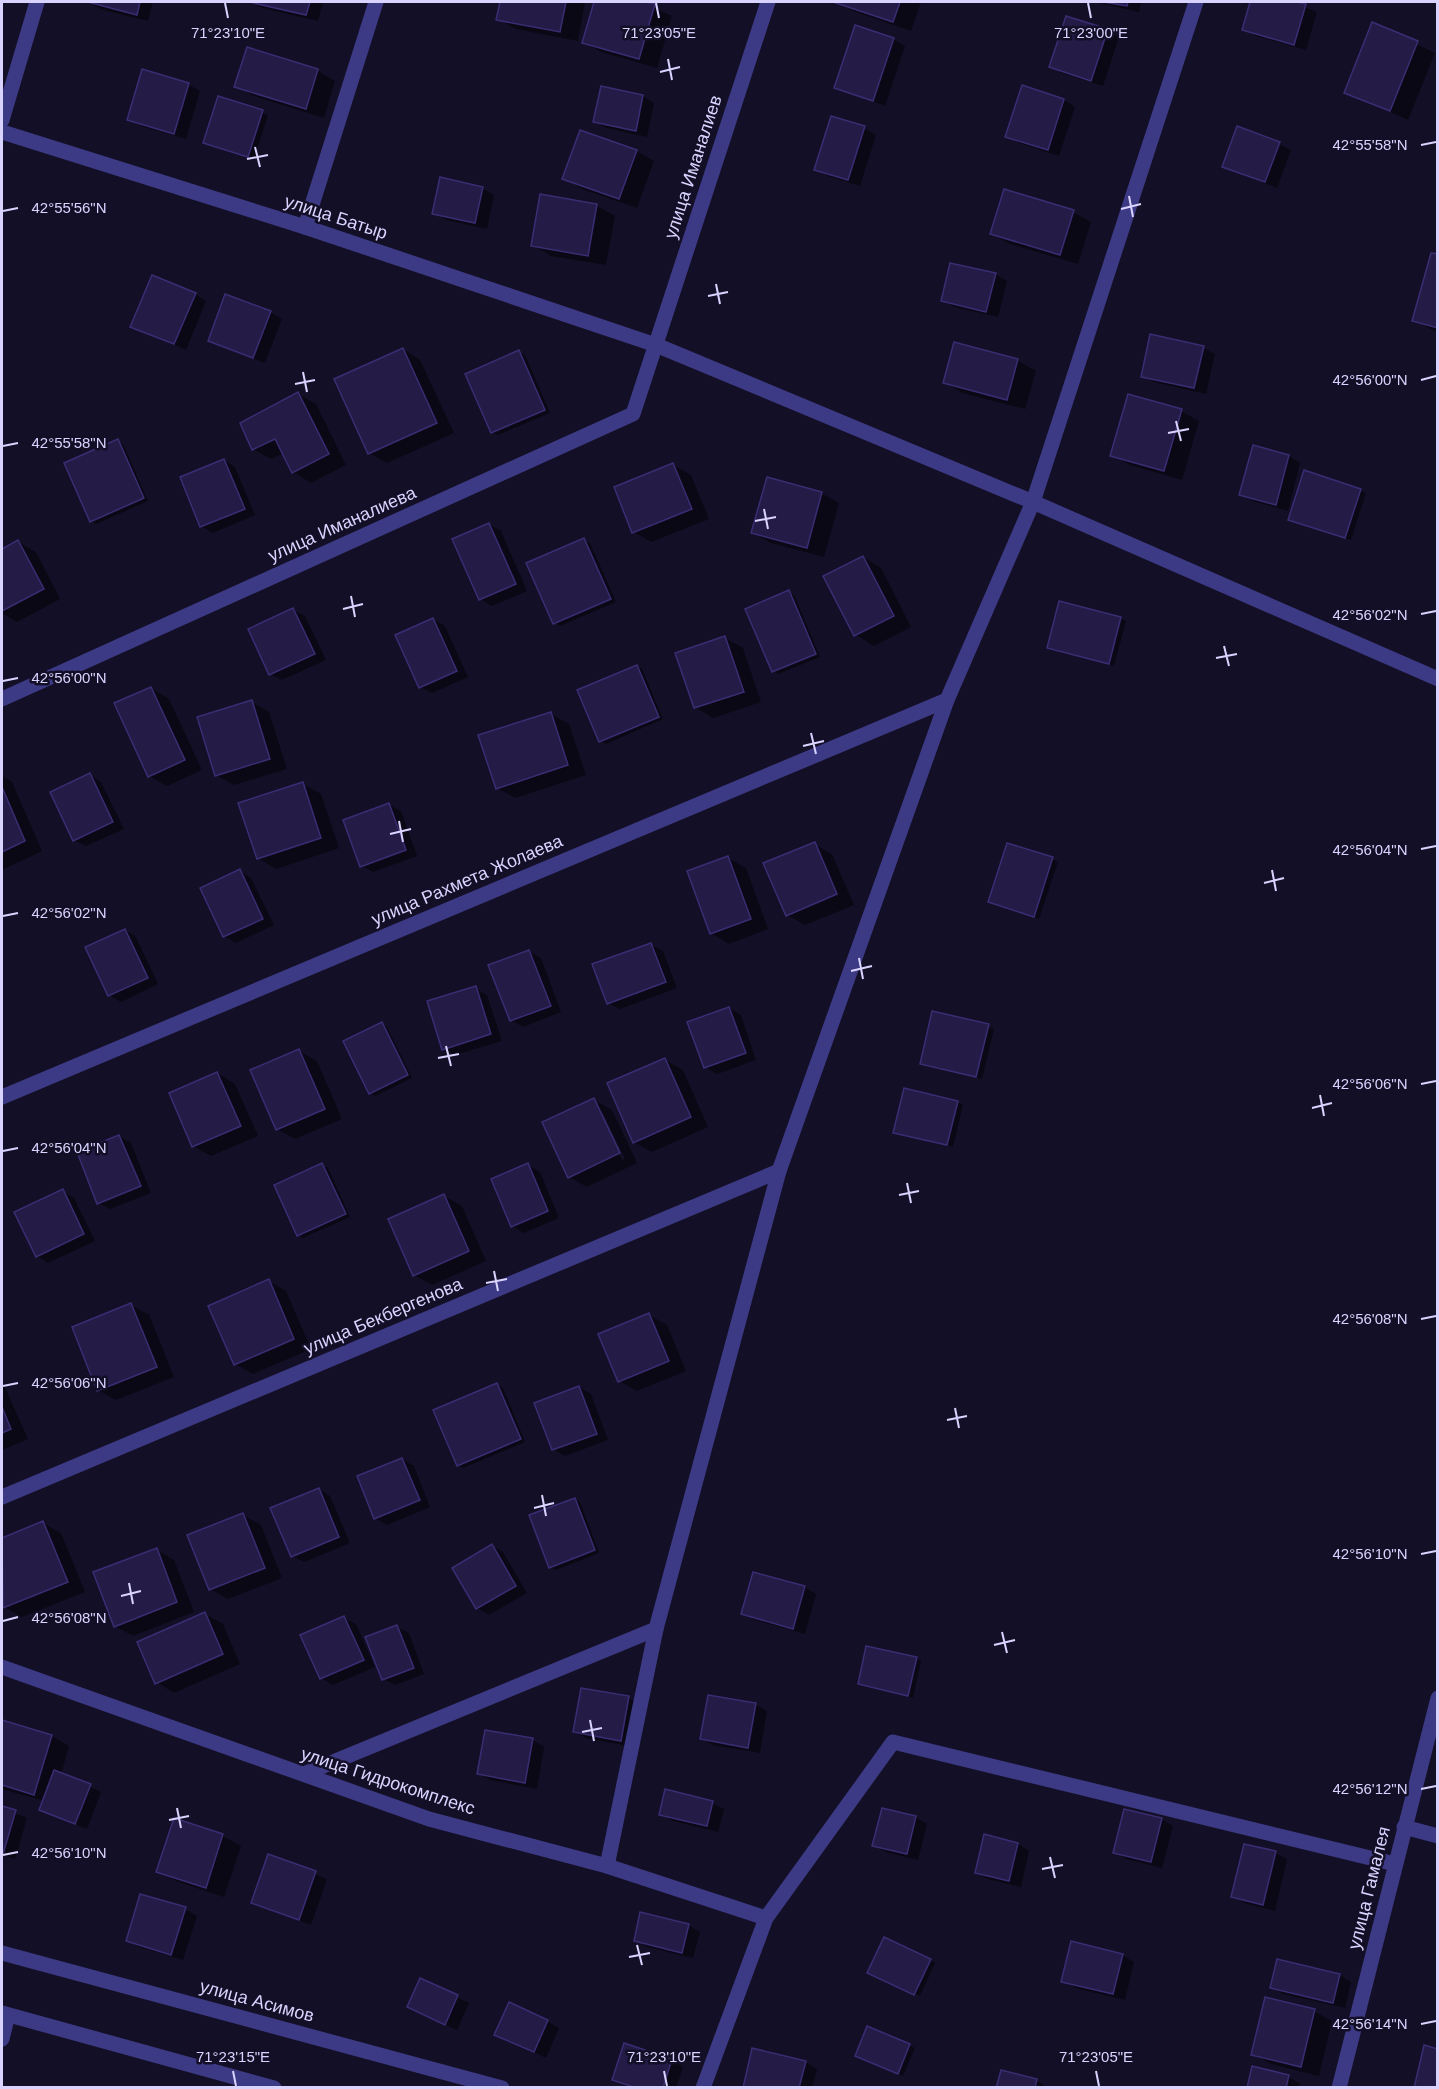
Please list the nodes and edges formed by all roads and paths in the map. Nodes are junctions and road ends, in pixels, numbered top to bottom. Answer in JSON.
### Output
{"nodes":[{"id":1,"x":37,"y":2,"type":"edge"},
{"id":2,"x":376,"y":2,"type":"edge"},
{"id":3,"x":768,"y":2,"type":"edge"},
{"id":4,"x":1196,"y":2,"type":"edge"},
{"id":5,"x":2,"y":120,"type":"edge"},
{"id":6,"x":2,"y":132,"type":"edge"},
{"id":7,"x":305,"y":227,"type":"junction"},
{"id":8,"x":656,"y":345,"type":"junction"},
{"id":9,"x":1033,"y":502,"type":"junction"},
{"id":10,"x":1437,"y":679,"type":"edge"},
{"id":11,"x":2,"y":699,"type":"edge"},
{"id":12,"x":947,"y":700,"type":"junction"},
{"id":13,"x":2,"y":1097,"type":"edge"},
{"id":14,"x":779,"y":1171,"type":"junction"},
{"id":15,"x":2,"y":1497,"type":"edge"},
{"id":16,"x":656,"y":1629,"type":"junction"},
{"id":17,"x":2,"y":1667,"type":"edge"},
{"id":18,"x":1437,"y":1698,"type":"edge"},
{"id":19,"x":304,"y":1774,"type":"junction"},
{"id":20,"x":1404,"y":1827,"type":"junction"},
{"id":21,"x":1437,"y":1836,"type":"edge"},
{"id":22,"x":1395,"y":1864,"type":"junction"},
{"id":23,"x":607,"y":1866,"type":"junction"},
{"id":24,"x":766,"y":1918,"type":"junction"},
{"id":25,"x":2,"y":1953,"type":"edge"},
{"id":26,"x":5,"y":2014,"type":"edge"},
{"id":27,"x":2,"y":2038,"type":"edge"},
{"id":28,"x":274,"y":2088,"type":"edge"},
{"id":29,"x":502,"y":2088,"type":"edge"},
{"id":30,"x":703,"y":2088,"type":"edge"},
{"id":31,"x":1339,"y":2088,"type":"edge"}],
"edges":[{"from":1,"to":5,"type":"street"},
{"from":2,"to":7,"type":"street"},
{"from":3,"to":8,"type":"street","name":"улица Иманалиев"},
{"from":4,"to":9,"type":"street"},
{"from":6,"to":7,"type":"street","name":"улица Батыр"},
{"from":7,"to":8,"type":"street","name":"улица Батыр"},
{"from":8,"to":9,"type":"street","name":"улица Батыр"},
{"from":8,"to":11,"type":"street","name":"улица Иманалиева"},
{"from":9,"to":10,"type":"street","name":"улица Батыр"},
{"from":9,"to":12,"type":"street"},
{"from":12,"to":13,"type":"street","name":"улица Рахмета Жолаева"},
{"from":12,"to":14,"type":"street"},
{"from":14,"to":15,"type":"street","name":"улица Бекбергенова"},
{"from":14,"to":16,"type":"street"},
{"from":16,"to":19,"type":"street"},
{"from":16,"to":23,"type":"street"},
{"from":17,"to":19,"type":"street","name":"улица Гидрокомплекс"},
{"from":18,"to":20,"type":"street","name":"улица Гамалея"},
{"from":19,"to":23,"type":"street","name":"улица Гидрокомплекс"},
{"from":20,"to":21,"type":"street"},
{"from":20,"to":22,"type":"street","name":"улица Гамалея"},
{"from":22,"to":24,"type":"street"},
{"from":22,"to":31,"type":"street","name":"улица Гамалея"},
{"from":23,"to":24,"type":"street","name":"улица Гидрокомплекс"},
{"from":24,"to":30,"type":"street"},
{"from":25,"to":29,"type":"street","name":"улица Асимов"},
{"from":26,"to":27,"type":"street"},
{"from":26,"to":28,"type":"street"}]}
